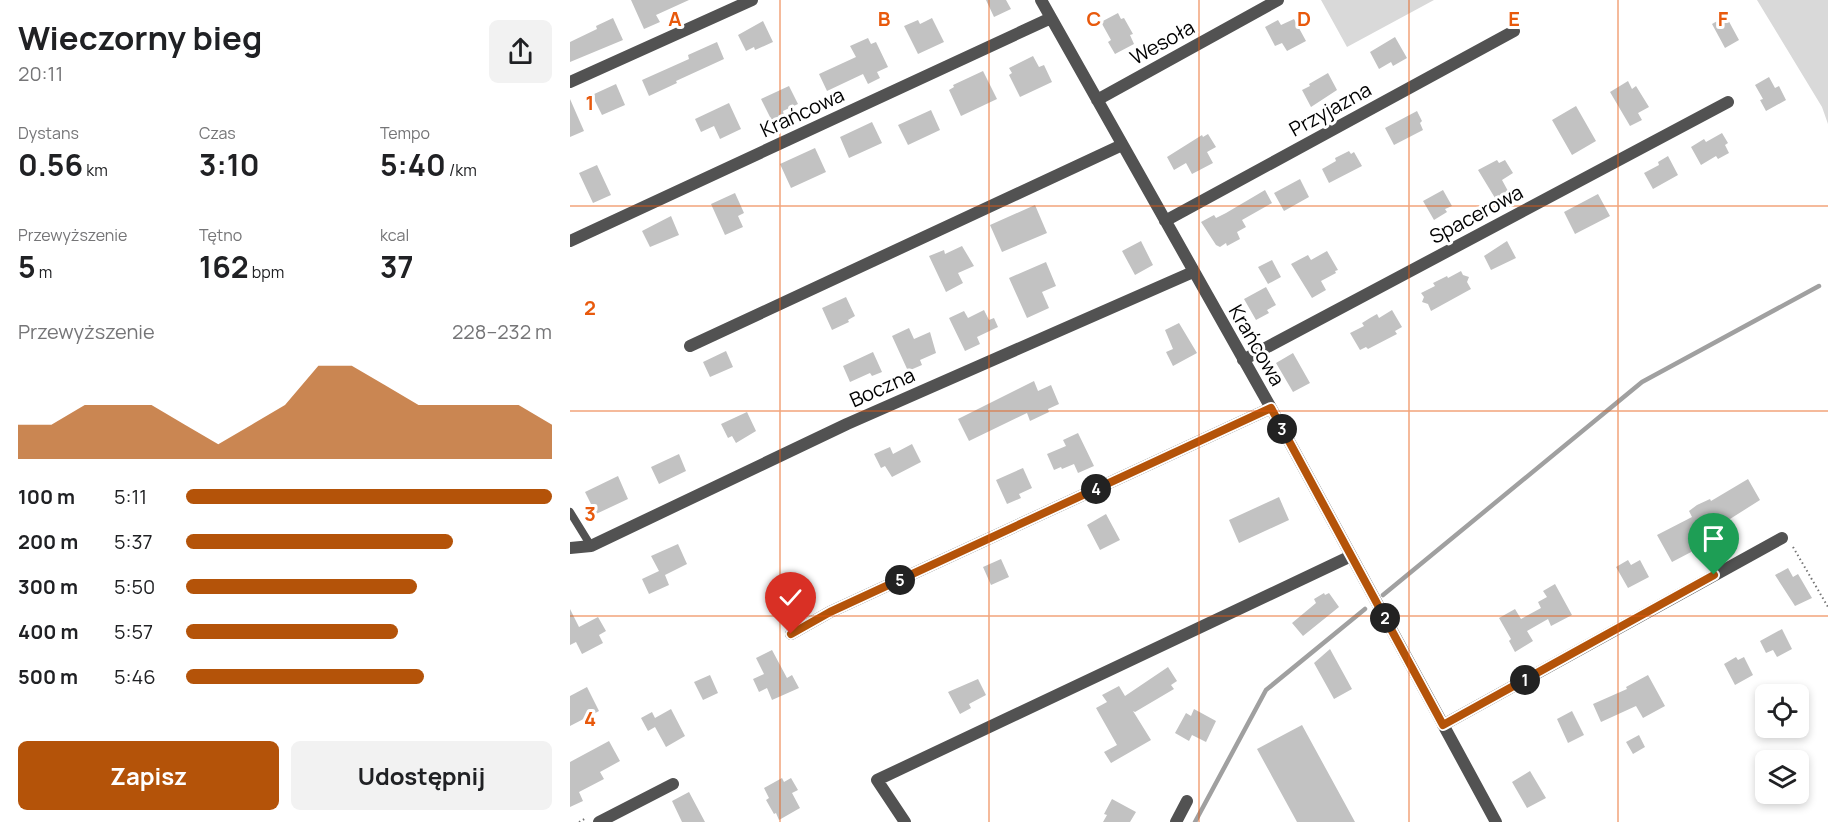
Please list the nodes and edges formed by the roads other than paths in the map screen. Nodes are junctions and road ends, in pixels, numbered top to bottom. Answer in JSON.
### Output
{"nodes":[{"id":1,"x":752,"y":0,"type":"edge"},
{"id":2,"x":1041,"y":0,"type":"edge"},
{"id":3,"x":1278,"y":0,"type":"edge"},
{"id":4,"x":1051,"y":18,"type":"junction"},
{"id":5,"x":1514,"y":31,"type":"dead end"},
{"id":6,"x":570,"y":82,"type":"edge"},
{"id":7,"x":1097,"y":100,"type":"junction"},
{"id":8,"x":1728,"y":102,"type":"dead end"},
{"id":9,"x":1122,"y":145,"type":"junction"},
{"id":10,"x":1165,"y":221,"type":"junction"},
{"id":11,"x":570,"y":241,"type":"edge"},
{"id":12,"x":1193,"y":272,"type":"junction"},
{"id":13,"x":690,"y":346,"type":"dead end"},
{"id":14,"x":1243,"y":360,"type":"junction"},
{"id":15,"x":1271,"y":408,"type":"junction"},
{"id":16,"x":570,"y":512,"type":"edge"},
{"id":17,"x":1782,"y":538,"type":"road end"},
{"id":18,"x":591,"y":546,"type":"junction"},
{"id":19,"x":570,"y":548,"type":"edge"},
{"id":20,"x":1351,"y":556,"type":"junction"},
{"id":21,"x":791,"y":634,"type":"dead end"},
{"id":22,"x":1443,"y":725,"type":"junction"},
{"id":23,"x":673,"y":784,"type":"dead end"},
{"id":24,"x":1187,"y":801,"type":"dead end"},
{"id":25,"x":598,"y":822,"type":"edge"},
{"id":26,"x":905,"y":822,"type":"edge"},
{"id":27,"x":1176,"y":822,"type":"edge"},
{"id":28,"x":1496,"y":822,"type":"edge"}],
"edges":[{"from":1,"to":6,"type":"street"},
{"from":2,"to":4,"type":"street","name":"Krańcowa"},
{"from":3,"to":7,"type":"street","name":"Wesoła"},
{"from":4,"to":7,"type":"street","name":"Krańcowa"},
{"from":4,"to":11,"type":"street","name":"Krańcowa"},
{"from":5,"to":10,"type":"street","name":"Przyjazna"},
{"from":7,"to":9,"type":"street","name":"Krańcowa"},
{"from":8,"to":14,"type":"street","name":"Spacerowa"},
{"from":9,"to":10,"type":"street","name":"Krańcowa"},
{"from":9,"to":13,"type":"street"},
{"from":10,"to":12,"type":"street","name":"Krańcowa"},
{"from":12,"to":14,"type":"street","name":"Krańcowa"},
{"from":12,"to":18,"type":"street","name":"Boczna"},
{"from":14,"to":15,"type":"street","name":"Krańcowa"},
{"from":15,"to":20,"type":"street","name":"Krańcowa"},
{"from":15,"to":21,"type":"street"},
{"from":16,"to":18,"type":"lane"},
{"from":17,"to":22,"type":"street"},
{"from":18,"to":19,"type":"street"},
{"from":20,"to":22,"type":"street","name":"Krańcowa"},
{"from":20,"to":26,"type":"street"},
{"from":22,"to":28,"type":"street","name":"Krańcowa"},
{"from":23,"to":25,"type":"street"},
{"from":24,"to":27,"type":"street"}]}
